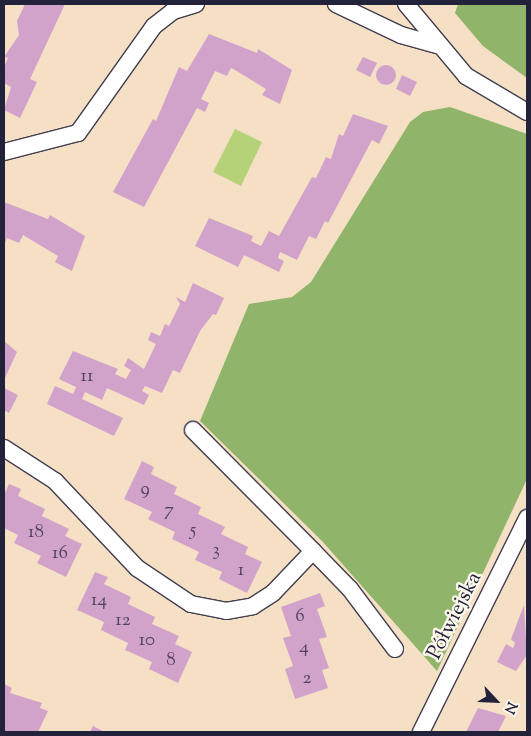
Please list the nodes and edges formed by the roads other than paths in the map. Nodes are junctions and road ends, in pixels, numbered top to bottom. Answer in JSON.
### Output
{"nodes":[{"id":1,"x":196,"y":4,"type":"edge"},
{"id":2,"x":336,"y":4,"type":"edge"},
{"id":3,"x":406,"y":4,"type":"edge"},
{"id":4,"x":440,"y":46,"type":"junction"},
{"id":5,"x":527,"y":112,"type":"edge"},
{"id":6,"x":4,"y":152,"type":"edge"},
{"id":7,"x":193,"y":430,"type":"dead end"},
{"id":8,"x":4,"y":448,"type":"edge"},
{"id":9,"x":525,"y":527,"type":"edge"},
{"id":10,"x":313,"y":551,"type":"junction"},
{"id":11,"x":395,"y":649,"type":"dead end"},
{"id":12,"x":421,"y":732,"type":"edge"}],
"edges":[{"from":1,"to":6,"type":"street"},
{"from":2,"to":4,"type":"street"},
{"from":3,"to":4,"type":"street"},
{"from":4,"to":5,"type":"street"},
{"from":7,"to":10,"type":"street"},
{"from":8,"to":10,"type":"street"},
{"from":9,"to":12,"type":"street","name":"Półwiejska"},
{"from":10,"to":11,"type":"street"}]}
